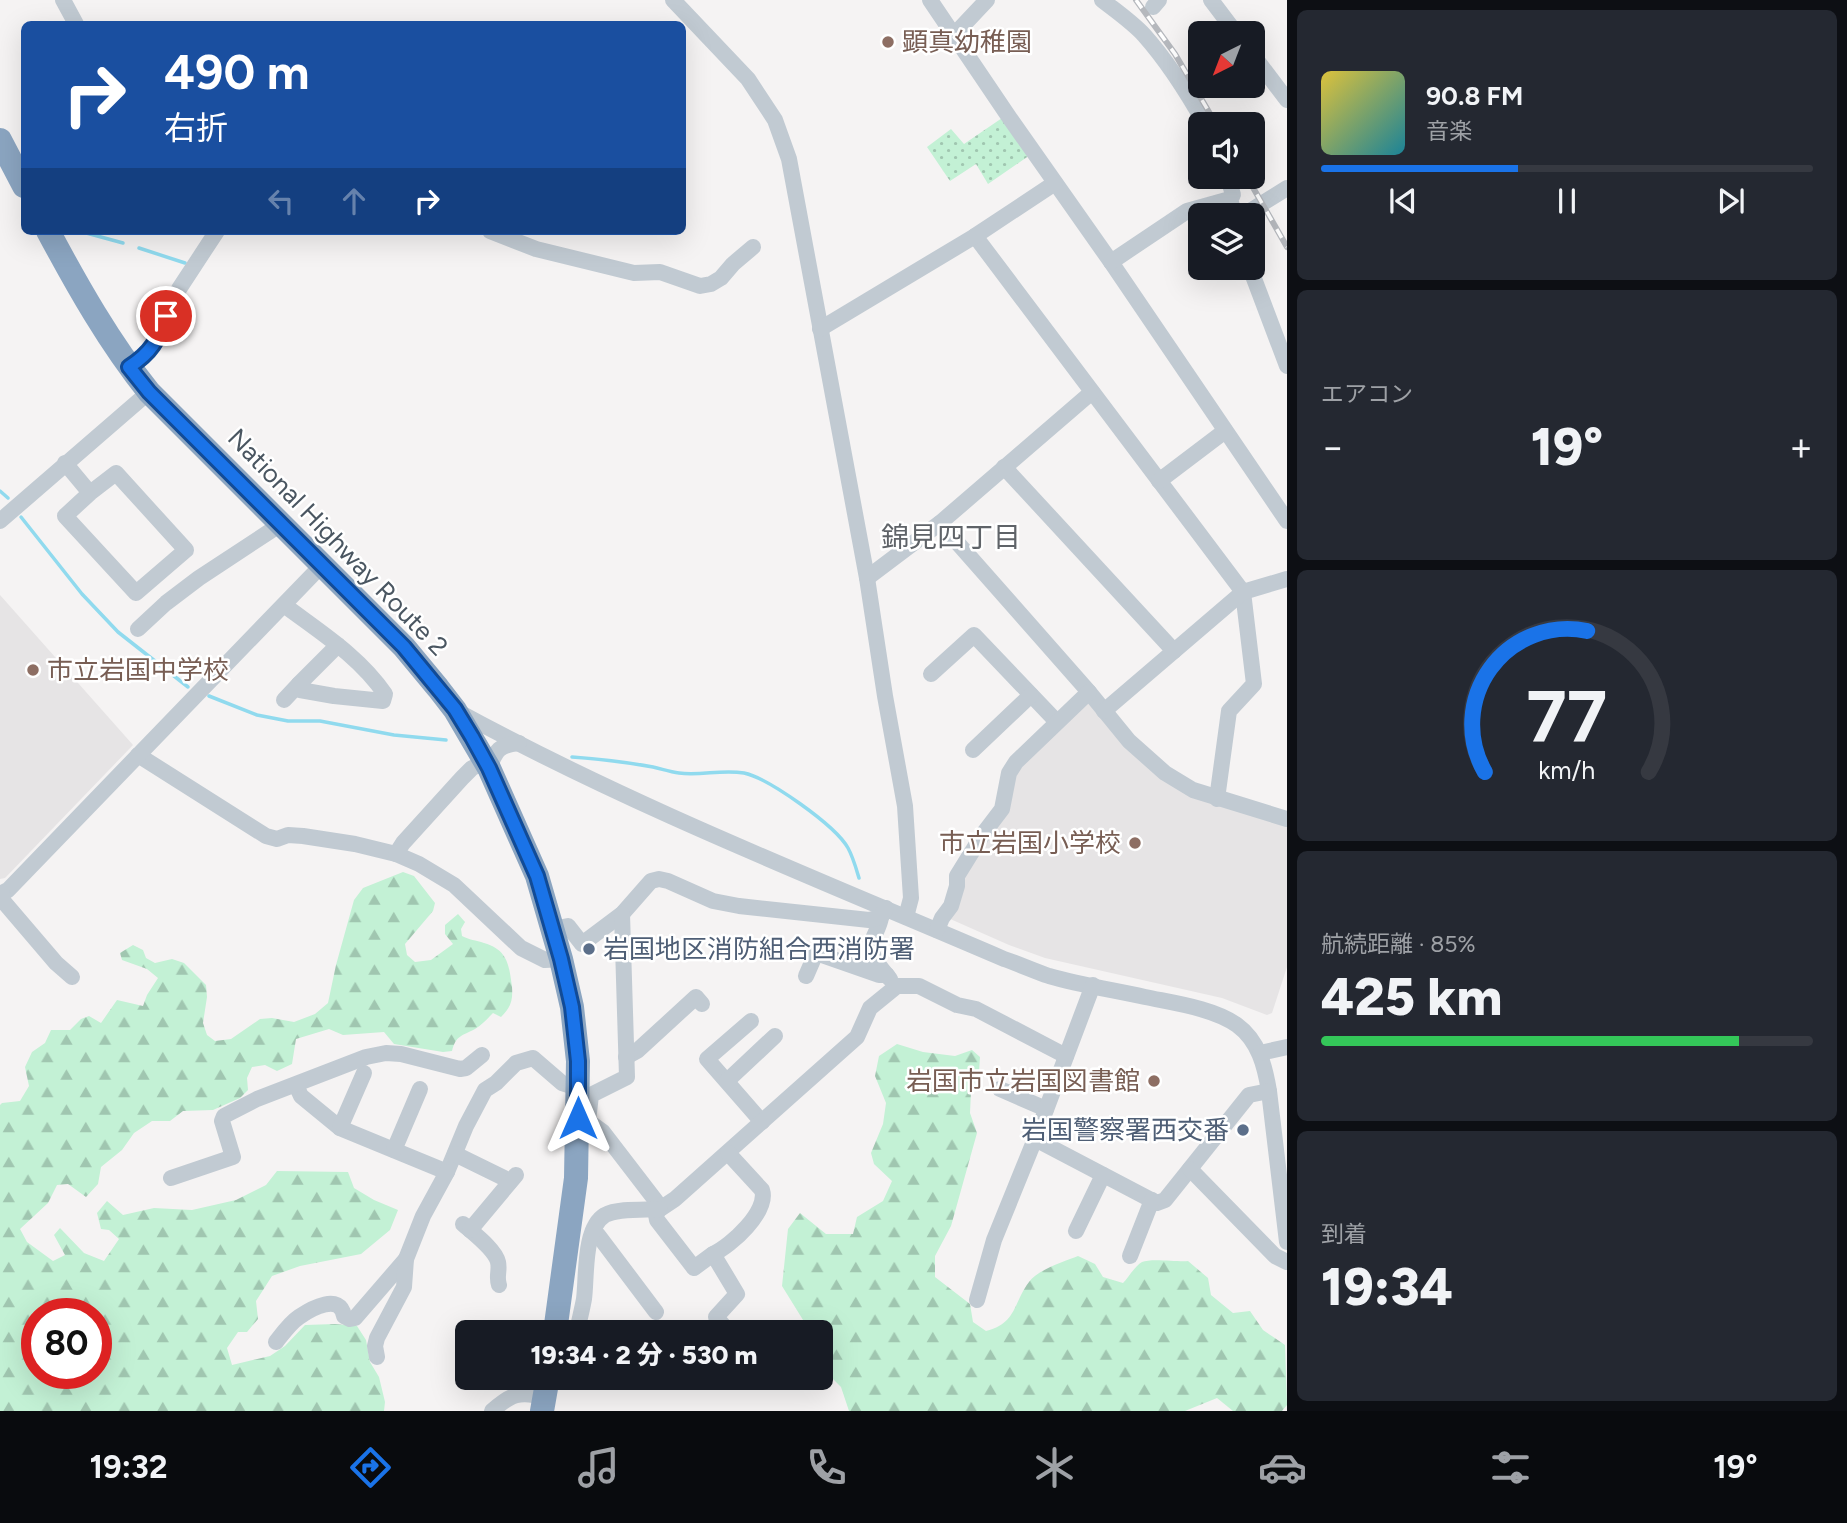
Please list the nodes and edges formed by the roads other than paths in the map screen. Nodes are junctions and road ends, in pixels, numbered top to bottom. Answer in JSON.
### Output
{"nodes":[{"id":1,"x":63,"y":0,"type":"edge"},
{"id":2,"x":930,"y":0,"type":"edge"},
{"id":3,"x":986,"y":0,"type":"edge"},
{"id":4,"x":1102,"y":0,"type":"edge"},
{"id":5,"x":1211,"y":0,"type":"edge"},
{"id":6,"x":683,"y":4,"type":"edge"},
{"id":7,"x":74,"y":21,"type":"edge"},
{"id":8,"x":1227,"y":21,"type":"edge"},
{"id":9,"x":954,"y":35,"type":"junction"},
{"id":10,"x":1265,"y":71,"type":"edge"},
{"id":11,"x":1287,"y":100,"type":"edge"},
{"id":12,"x":1198,"y":112,"type":"edge"},
{"id":13,"x":0,"y":140,"type":"edge"},
{"id":14,"x":21,"y":180,"type":"edge"},
{"id":15,"x":1055,"y":183,"type":"junction"},
{"id":16,"x":1287,"y":188,"type":"edge"},
{"id":17,"x":1263,"y":203,"type":"edge"},
{"id":18,"x":1188,"y":211,"type":"edge"},
{"id":19,"x":50,"y":235,"type":"edge"},
{"id":20,"x":214,"y":235,"type":"edge"},
{"id":21,"x":501,"y":235,"type":"edge"},
{"id":22,"x":975,"y":236,"type":"junction"},
{"id":23,"x":753,"y":247,"type":"dead end"},
{"id":24,"x":1111,"y":262,"type":"junction"},
{"id":25,"x":1255,"y":280,"type":"edge"},
{"id":26,"x":820,"y":329,"type":"junction"},
{"id":27,"x":1287,"y":366,"type":"edge"},
{"id":28,"x":129,"y":367,"type":"junction"},
{"id":29,"x":149,"y":392,"type":"junction"},
{"id":30,"x":1092,"y":392,"type":"junction"},
{"id":31,"x":1225,"y":431,"type":"junction"},
{"id":32,"x":65,"y":463,"type":"junction"},
{"id":33,"x":1004,"y":467,"type":"junction"},
{"id":34,"x":1159,"y":481,"type":"junction"},
{"id":35,"x":90,"y":493,"type":"junction"},
{"id":36,"x":0,"y":521,"type":"edge"},
{"id":37,"x":1287,"y":521,"type":"edge"},
{"id":38,"x":940,"y":523,"type":"junction"},
{"id":39,"x":281,"y":524,"type":"junction"},
{"id":40,"x":323,"y":565,"type":"junction"},
{"id":41,"x":867,"y":578,"type":"junction"},
{"id":42,"x":1287,"y":579,"type":"edge"},
{"id":43,"x":1243,"y":592,"type":"junction"},
{"id":44,"x":284,"y":605,"type":"junction"},
{"id":45,"x":138,"y":629,"type":"dead end"},
{"id":46,"x":338,"y":645,"type":"junction"},
{"id":47,"x":1174,"y":651,"type":"junction"},
{"id":48,"x":931,"y":674,"type":"dead end"},
{"id":49,"x":299,"y":684,"type":"junction"},
{"id":50,"x":1088,"y":692,"type":"junction"},
{"id":51,"x":1031,"y":695,"type":"junction"},
{"id":52,"x":284,"y":700,"type":"dead end"},
{"id":53,"x":455,"y":709,"type":"junction"},
{"id":54,"x":1104,"y":711,"type":"junction"},
{"id":55,"x":1057,"y":722,"type":"junction"},
{"id":56,"x":519,"y":743,"type":"junction"},
{"id":57,"x":974,"y":750,"type":"dead end"},
{"id":58,"x":138,"y":755,"type":"junction"},
{"id":59,"x":488,"y":765,"type":"junction"},
{"id":60,"x":1217,"y":799,"type":"junction"},
{"id":61,"x":1287,"y":819,"type":"edge"},
{"id":62,"x":396,"y":854,"type":"junction"},
{"id":63,"x":1,"y":893,"type":"edge"},
{"id":64,"x":883,"y":912,"type":"junction"},
{"id":65,"x":622,"y":914,"type":"junction"},
{"id":66,"x":906,"y":917,"type":"junction"},
{"id":67,"x":552,"y":929,"type":"junction"},
{"id":68,"x":937,"y":930,"type":"junction"},
{"id":69,"x":561,"y":959,"type":"junction"},
{"id":70,"x":806,"y":976,"type":"dead end"},
{"id":71,"x":72,"y":977,"type":"dead end"},
{"id":72,"x":892,"y":980,"type":"junction"},
{"id":73,"x":1093,"y":985,"type":"junction"},
{"id":74,"x":702,"y":1004,"type":"dead end"},
{"id":75,"x":751,"y":1021,"type":"dead end"},
{"id":76,"x":775,"y":1036,"type":"dead end"},
{"id":77,"x":1287,"y":1047,"type":"edge"},
{"id":78,"x":1260,"y":1053,"type":"junction"},
{"id":79,"x":482,"y":1055,"type":"dead end"},
{"id":80,"x":626,"y":1056,"type":"junction"},
{"id":81,"x":1066,"y":1056,"type":"junction"},
{"id":82,"x":364,"y":1073,"type":"dead end"},
{"id":83,"x":727,"y":1082,"type":"junction"},
{"id":84,"x":296,"y":1085,"type":"junction"},
{"id":85,"x":578,"y":1088,"type":"junction"},
{"id":86,"x":420,"y":1089,"type":"dead end"},
{"id":87,"x":1000,"y":1089,"type":"dead end"},
{"id":88,"x":1269,"y":1091,"type":"junction"},
{"id":89,"x":1046,"y":1109,"type":"junction"},
{"id":90,"x":583,"y":1119,"type":"junction"},
{"id":91,"x":762,"y":1122,"type":"junction"},
{"id":92,"x":340,"y":1128,"type":"junction"},
{"id":93,"x":1035,"y":1139,"type":"junction"},
{"id":94,"x":1281,"y":1141,"type":"edge"},
{"id":95,"x":394,"y":1150,"type":"junction"},
{"id":96,"x":455,"y":1153,"type":"junction"},
{"id":97,"x":728,"y":1153,"type":"junction"},
{"id":98,"x":1190,"y":1170,"type":"junction"},
{"id":99,"x":447,"y":1172,"type":"junction"},
{"id":100,"x":1103,"y":1175,"type":"junction"},
{"id":101,"x":171,"y":1178,"type":"dead end"},
{"id":102,"x":1152,"y":1200,"type":"junction"},
{"id":103,"x":657,"y":1209,"type":"junction"},
{"id":104,"x":593,"y":1231,"type":"junction"},
{"id":105,"x":1076,"y":1231,"type":"dead end"},
{"id":106,"x":1287,"y":1242,"type":"edge"},
{"id":107,"x":713,"y":1254,"type":"junction"},
{"id":108,"x":1130,"y":1256,"type":"dead end"},
{"id":109,"x":406,"y":1259,"type":"junction"},
{"id":110,"x":1287,"y":1262,"type":"edge"},
{"id":111,"x":499,"y":1285,"type":"dead end"},
{"id":112,"x":976,"y":1300,"type":"dead end"},
{"id":113,"x":656,"y":1312,"type":"dead end"},
{"id":114,"x":557,"y":1320,"type":"edge"},
{"id":115,"x":579,"y":1320,"type":"edge"},
{"id":116,"x":721,"y":1320,"type":"edge"},
{"id":117,"x":276,"y":1342,"type":"dead end"},
{"id":118,"x":377,"y":1357,"type":"dead end"},
{"id":119,"x":539,"y":1395,"type":"edge"},
{"id":120,"x":492,"y":1411,"type":"edge"}],
"edges":[{"from":1,"to":7,"type":"street"},
{"from":2,"to":9,"type":"street"},
{"from":3,"to":9,"type":"street"},
{"from":4,"to":12,"type":"street"},
{"from":5,"to":8,"type":"street"},
{"from":6,"to":26,"type":"street"},
{"from":9,"to":15,"type":"street"},
{"from":10,"to":11,"type":"street"},
{"from":13,"to":14,"type":"highway"},
{"from":15,"to":22,"type":"street"},
{"from":15,"to":24,"type":"street"},
{"from":16,"to":17,"type":"street"},
{"from":18,"to":24,"type":"street"},
{"from":19,"to":28,"type":"highway","name":"National Highway Route 2"},
{"from":20,"to":28,"type":"street"},
{"from":21,"to":23,"type":"street"},
{"from":22,"to":26,"type":"street"},
{"from":22,"to":30,"type":"street"},
{"from":24,"to":31,"type":"street"},
{"from":25,"to":27,"type":"street"},
{"from":26,"to":41,"type":"street"},
{"from":28,"to":29,"type":"highway","name":"National Highway Route 2"},
{"from":29,"to":32,"type":"street"},
{"from":29,"to":39,"type":"highway","name":"National Highway Route 2"},
{"from":30,"to":33,"type":"street"},
{"from":30,"to":34,"type":"street"},
{"from":31,"to":34,"type":"street"},
{"from":31,"to":37,"type":"street"},
{"from":32,"to":35,"type":"street"},
{"from":32,"to":36,"type":"street"},
{"from":33,"to":38,"type":"street"},
{"from":33,"to":47,"type":"street"},
{"from":34,"to":43,"type":"street"},
{"from":35,"to":35,"type":"street"},
{"from":38,"to":41,"type":"street"},
{"from":38,"to":50,"type":"street"},
{"from":39,"to":40,"type":"highway","name":"National Highway Route 2"},
{"from":39,"to":45,"type":"street"},
{"from":40,"to":44,"type":"street"},
{"from":40,"to":53,"type":"highway","name":"National Highway Route 2"},
{"from":41,"to":66,"type":"street"},
{"from":42,"to":43,"type":"street"},
{"from":43,"to":47,"type":"street"},
{"from":43,"to":60,"type":"street"},
{"from":44,"to":46,"type":"street"},
{"from":44,"to":58,"type":"street"},
{"from":46,"to":49,"type":"street"},
{"from":46,"to":49,"type":"street"},
{"from":47,"to":54,"type":"street"},
{"from":48,"to":51,"type":"street"},
{"from":49,"to":52,"type":"street"},
{"from":50,"to":54,"type":"street"},
{"from":50,"to":55,"type":"street"},
{"from":51,"to":55,"type":"street"},
{"from":51,"to":57,"type":"street"},
{"from":53,"to":56,"type":"street"},
{"from":53,"to":59,"type":"highway","name":"National Highway Route 2"},
{"from":54,"to":60,"type":"street"},
{"from":55,"to":68,"type":"street"},
{"from":56,"to":59,"type":"street"},
{"from":56,"to":64,"type":"street"},
{"from":58,"to":62,"type":"street"},
{"from":58,"to":63,"type":"street"},
{"from":59,"to":62,"type":"street"},
{"from":59,"to":67,"type":"highway","name":"National Highway Route 2"},
{"from":60,"to":61,"type":"street"},
{"from":62,"to":69,"type":"street"},
{"from":63,"to":71,"type":"street"},
{"from":64,"to":65,"type":"street"},
{"from":64,"to":66,"type":"street"},
{"from":64,"to":72,"type":"street"},
{"from":65,"to":67,"type":"street"},
{"from":65,"to":80,"type":"street"},
{"from":66,"to":68,"type":"street"},
{"from":67,"to":69,"type":"highway","name":"National Highway Route 2"},
{"from":68,"to":73,"type":"street"},
{"from":69,"to":85,"type":"highway","name":"National Highway Route 2"},
{"from":70,"to":72,"type":"street"},
{"from":72,"to":81,"type":"street"},
{"from":72,"to":91,"type":"street"},
{"from":73,"to":78,"type":"street"},
{"from":73,"to":81,"type":"street"},
{"from":74,"to":80,"type":"street"},
{"from":75,"to":83,"type":"street"},
{"from":76,"to":83,"type":"street"},
{"from":77,"to":78,"type":"street"},
{"from":78,"to":88,"type":"street"},
{"from":79,"to":84,"type":"street"},
{"from":80,"to":90,"type":"street"},
{"from":81,"to":89,"type":"street"},
{"from":82,"to":92,"type":"street"},
{"from":83,"to":91,"type":"street"},
{"from":84,"to":92,"type":"street"},
{"from":84,"to":101,"type":"street"},
{"from":85,"to":90,"type":"highway","name":"National Highway Route 2"},
{"from":85,"to":96,"type":"street"},
{"from":86,"to":95,"type":"street"},
{"from":87,"to":89,"type":"street"},
{"from":88,"to":94,"type":"street"},
{"from":88,"to":98,"type":"street"},
{"from":89,"to":93,"type":"street"},
{"from":90,"to":103,"type":"street"},
{"from":90,"to":114,"type":"highway","name":"National Highway Route 2"},
{"from":91,"to":97,"type":"street"},
{"from":92,"to":95,"type":"street"},
{"from":93,"to":100,"type":"street"},
{"from":93,"to":112,"type":"street"},
{"from":94,"to":106,"type":"street"},
{"from":95,"to":99,"type":"street"},
{"from":96,"to":99,"type":"street"},
{"from":96,"to":111,"type":"street"},
{"from":97,"to":103,"type":"street"},
{"from":97,"to":107,"type":"street"},
{"from":98,"to":102,"type":"street"},
{"from":98,"to":110,"type":"street"},
{"from":99,"to":109,"type":"street"},
{"from":100,"to":102,"type":"street"},
{"from":100,"to":105,"type":"street"},
{"from":102,"to":108,"type":"street"},
{"from":103,"to":104,"type":"street"},
{"from":103,"to":107,"type":"street"},
{"from":104,"to":113,"type":"street"},
{"from":104,"to":115,"type":"street"},
{"from":107,"to":116,"type":"street"},
{"from":109,"to":117,"type":"street"},
{"from":109,"to":118,"type":"street"},
{"from":119,"to":120,"type":"street"}]}
